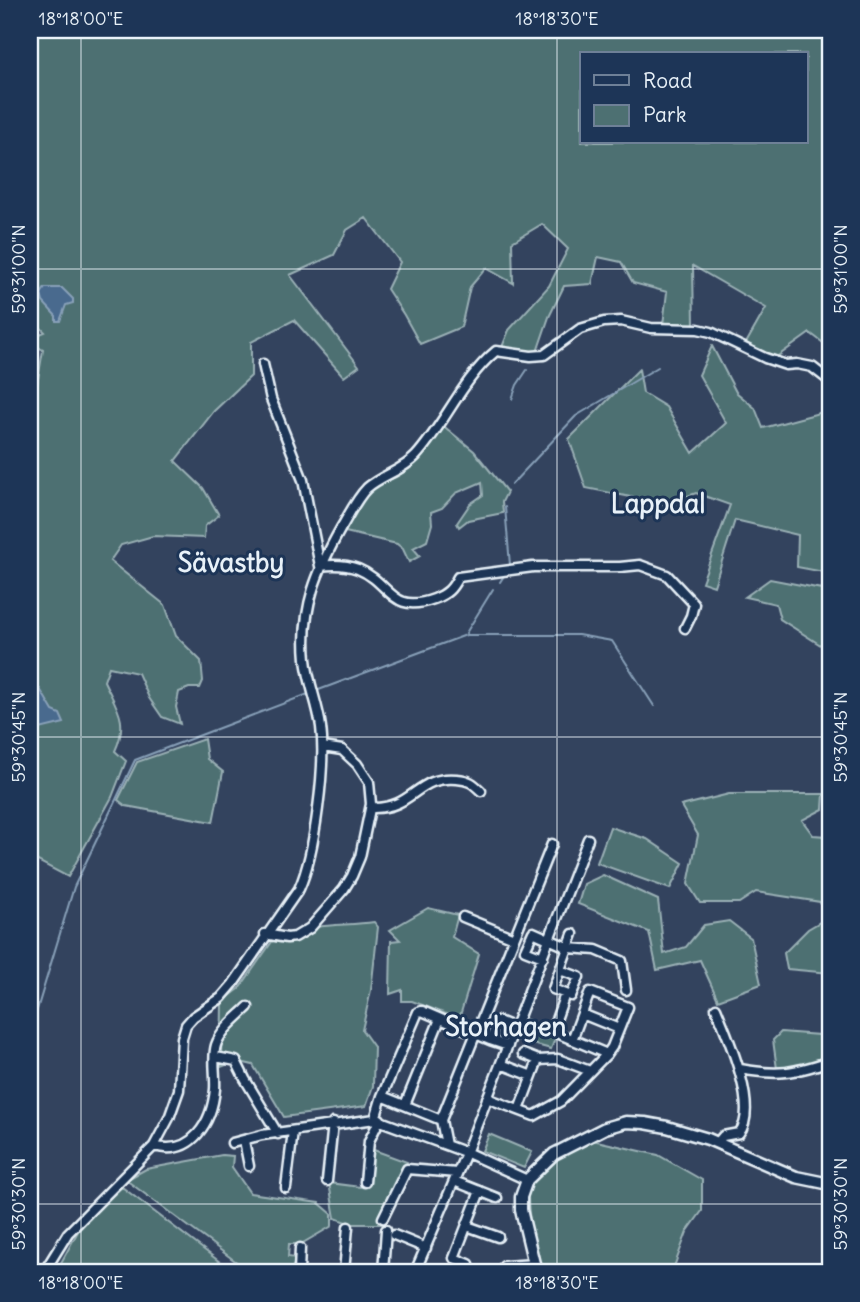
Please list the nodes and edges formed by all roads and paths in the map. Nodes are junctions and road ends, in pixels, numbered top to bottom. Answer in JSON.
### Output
{"nodes":[{"id":1,"x":263,"y":364,"type":"dead end"},
{"id":2,"x":830,"y":381,"type":"edge"},
{"id":3,"x":320,"y":566,"type":"junction"},
{"id":4,"x":685,"y":628,"type":"dead end"},
{"id":5,"x":323,"y":747,"type":"junction"},
{"id":6,"x":481,"y":791,"type":"dead end"},
{"id":7,"x":370,"y":804,"type":"junction"},
{"id":8,"x":588,"y":839,"type":"dead end"},
{"id":9,"x":552,"y":844,"type":"dead end"},
{"id":10,"x":463,"y":917,"type":"dead end"},
{"id":11,"x":519,"y":926,"type":"junction"},
{"id":12,"x":533,"y":932,"type":"junction"},
{"id":13,"x":265,"y":934,"type":"junction"},
{"id":14,"x":573,"y":934,"type":"dead end"},
{"id":15,"x":551,"y":938,"type":"junction"},
{"id":16,"x":513,"y":941,"type":"junction"},
{"id":17,"x":569,"y":948,"type":"junction"},
{"id":18,"x":527,"y":950,"type":"junction"},
{"id":19,"x":543,"y":957,"type":"junction"},
{"id":20,"x":560,"y":970,"type":"junction"},
{"id":21,"x":626,"y":990,"type":"dead end"},
{"id":22,"x":568,"y":995,"type":"junction"},
{"id":23,"x":586,"y":1002,"type":"junction"},
{"id":24,"x":248,"y":1007,"type":"dead end"},
{"id":25,"x":716,"y":1008,"type":"dead end"},
{"id":26,"x":582,"y":1014,"type":"junction"},
{"id":27,"x":440,"y":1019,"type":"junction"},
{"id":28,"x":515,"y":1028,"type":"junction"},
{"id":29,"x":620,"y":1029,"type":"junction"},
{"id":30,"x":476,"y":1034,"type":"junction"},
{"id":31,"x":490,"y":1040,"type":"junction"},
{"id":32,"x":572,"y":1040,"type":"junction"},
{"id":33,"x":508,"y":1046,"type":"junction"},
{"id":34,"x":523,"y":1054,"type":"dead end"},
{"id":35,"x":607,"y":1054,"type":"junction"},
{"id":36,"x":216,"y":1057,"type":"junction"},
{"id":37,"x":538,"y":1060,"type":"junction"},
{"id":38,"x":830,"y":1060,"type":"edge"},
{"id":39,"x":501,"y":1064,"type":"junction"},
{"id":40,"x":740,"y":1069,"type":"junction"},
{"id":41,"x":590,"y":1071,"type":"junction"},
{"id":42,"x":532,"y":1076,"type":"junction"},
{"id":43,"x":382,"y":1096,"type":"junction"},
{"id":44,"x":488,"y":1098,"type":"junction"},
{"id":45,"x":405,"y":1105,"type":"junction"},
{"id":46,"x":519,"y":1110,"type":"junction"},
{"id":47,"x":378,"y":1119,"type":"junction"},
{"id":48,"x":440,"y":1120,"type":"junction"},
{"id":49,"x":333,"y":1124,"type":"junction"},
{"id":50,"x":293,"y":1131,"type":"junction"},
{"id":51,"x":278,"y":1134,"type":"junction"},
{"id":52,"x":244,"y":1141,"type":"junction"},
{"id":53,"x":232,"y":1143,"type":"dead end"},
{"id":54,"x":718,"y":1143,"type":"junction"},
{"id":55,"x":154,"y":1146,"type":"junction"},
{"id":56,"x":446,"y":1146,"type":"junction"},
{"id":57,"x":466,"y":1153,"type":"junction"},
{"id":58,"x":249,"y":1166,"type":"dead end"},
{"id":59,"x":456,"y":1177,"type":"junction"},
{"id":60,"x":527,"y":1180,"type":"junction"},
{"id":61,"x":327,"y":1181,"type":"dead end"},
{"id":62,"x":365,"y":1182,"type":"dead end"},
{"id":63,"x":830,"y":1184,"type":"edge"},
{"id":64,"x":286,"y":1188,"type":"dead end"},
{"id":65,"x":480,"y":1191,"type":"junction"},
{"id":66,"x":497,"y":1198,"type":"dead end"},
{"id":67,"x":383,"y":1218,"type":"dead end"},
{"id":68,"x":467,"y":1226,"type":"junction"},
{"id":69,"x":348,"y":1227,"type":"dead end"},
{"id":70,"x":498,"y":1237,"type":"dead end"},
{"id":71,"x":300,"y":1248,"type":"dead end"},
{"id":72,"x":426,"y":1248,"type":"junction"},
{"id":73,"x":504,"y":1266,"type":"dead end"},
{"id":74,"x":535,"y":1268,"type":"edge"},
{"id":75,"x":44,"y":1272,"type":"edge"},
{"id":76,"x":299,"y":1272,"type":"edge"},
{"id":77,"x":344,"y":1272,"type":"edge"},
{"id":78,"x":383,"y":1272,"type":"edge"},
{"id":79,"x":415,"y":1272,"type":"edge"},
{"id":80,"x":466,"y":1272,"type":"edge"}],
"edges":[{"from":1,"to":3,"type":"street"},
{"from":2,"to":3,"type":"street"},
{"from":3,"to":4,"type":"street"},
{"from":3,"to":5,"type":"street"},
{"from":5,"to":7,"type":"street"},
{"from":5,"to":13,"type":"street"},
{"from":6,"to":7,"type":"street"},
{"from":7,"to":13,"type":"street"},
{"from":8,"to":15,"type":"street"},
{"from":9,"to":11,"type":"street"},
{"from":10,"to":16,"type":"street"},
{"from":11,"to":12,"type":"street"},
{"from":11,"to":16,"type":"street"},
{"from":12,"to":15,"type":"street"},
{"from":12,"to":18,"type":"street"},
{"from":13,"to":55,"type":"street"},
{"from":14,"to":17,"type":"street"},
{"from":15,"to":17,"type":"street"},
{"from":15,"to":19,"type":"street"},
{"from":16,"to":18,"type":"street"},
{"from":16,"to":30,"type":"street"},
{"from":17,"to":20,"type":"street"},
{"from":17,"to":21,"type":"street"},
{"from":18,"to":19,"type":"street"},
{"from":19,"to":28,"type":"street"},
{"from":20,"to":22,"type":"street"},
{"from":20,"to":22,"type":"street"},
{"from":22,"to":23,"type":"street"},
{"from":22,"to":32,"type":"street"},
{"from":23,"to":26,"type":"street"},
{"from":23,"to":29,"type":"street"},
{"from":24,"to":36,"type":"street"},
{"from":25,"to":40,"type":"street"},
{"from":26,"to":29,"type":"street"},
{"from":26,"to":32,"type":"street"},
{"from":27,"to":30,"type":"street"},
{"from":27,"to":43,"type":"street"},
{"from":27,"to":45,"type":"street"},
{"from":28,"to":31,"type":"street"},
{"from":28,"to":33,"type":"street"},
{"from":29,"to":35,"type":"street"},
{"from":30,"to":31,"type":"street"},
{"from":30,"to":48,"type":"street"},
{"from":31,"to":33,"type":"street"},
{"from":32,"to":35,"type":"street"},
{"from":33,"to":39,"type":"street"},
{"from":34,"to":37,"type":"street"},
{"from":35,"to":41,"type":"street"},
{"from":36,"to":51,"type":"street"},
{"from":36,"to":55,"type":"street"},
{"from":37,"to":41,"type":"street"},
{"from":37,"to":42,"type":"street"},
{"from":38,"to":40,"type":"street"},
{"from":39,"to":42,"type":"street"},
{"from":39,"to":44,"type":"street"},
{"from":40,"to":54,"type":"street"},
{"from":41,"to":46,"type":"street"},
{"from":42,"to":46,"type":"street"},
{"from":43,"to":45,"type":"street"},
{"from":43,"to":47,"type":"street"},
{"from":44,"to":46,"type":"street"},
{"from":44,"to":57,"type":"street"},
{"from":45,"to":48,"type":"street"},
{"from":47,"to":49,"type":"street"},
{"from":47,"to":56,"type":"street"},
{"from":47,"to":62,"type":"street"},
{"from":48,"to":56,"type":"street"},
{"from":49,"to":50,"type":"street"},
{"from":49,"to":61,"type":"street"},
{"from":50,"to":51,"type":"street"},
{"from":50,"to":64,"type":"street"},
{"from":51,"to":52,"type":"street"},
{"from":52,"to":53,"type":"street"},
{"from":52,"to":58,"type":"street"},
{"from":54,"to":60,"type":"street"},
{"from":54,"to":63,"type":"street"},
{"from":55,"to":75,"type":"street"},
{"from":56,"to":57,"type":"street"},
{"from":57,"to":59,"type":"street"},
{"from":57,"to":60,"type":"street"},
{"from":59,"to":65,"type":"street"},
{"from":59,"to":67,"type":"street"},
{"from":59,"to":72,"type":"street"},
{"from":60,"to":74,"type":"street"},
{"from":65,"to":66,"type":"street"},
{"from":65,"to":68,"type":"street"},
{"from":68,"to":70,"type":"street"},
{"from":68,"to":80,"type":"street"},
{"from":69,"to":77,"type":"street"},
{"from":71,"to":76,"type":"street"},
{"from":72,"to":78,"type":"street"},
{"from":72,"to":79,"type":"street"},
{"from":73,"to":74,"type":"street"}]}
